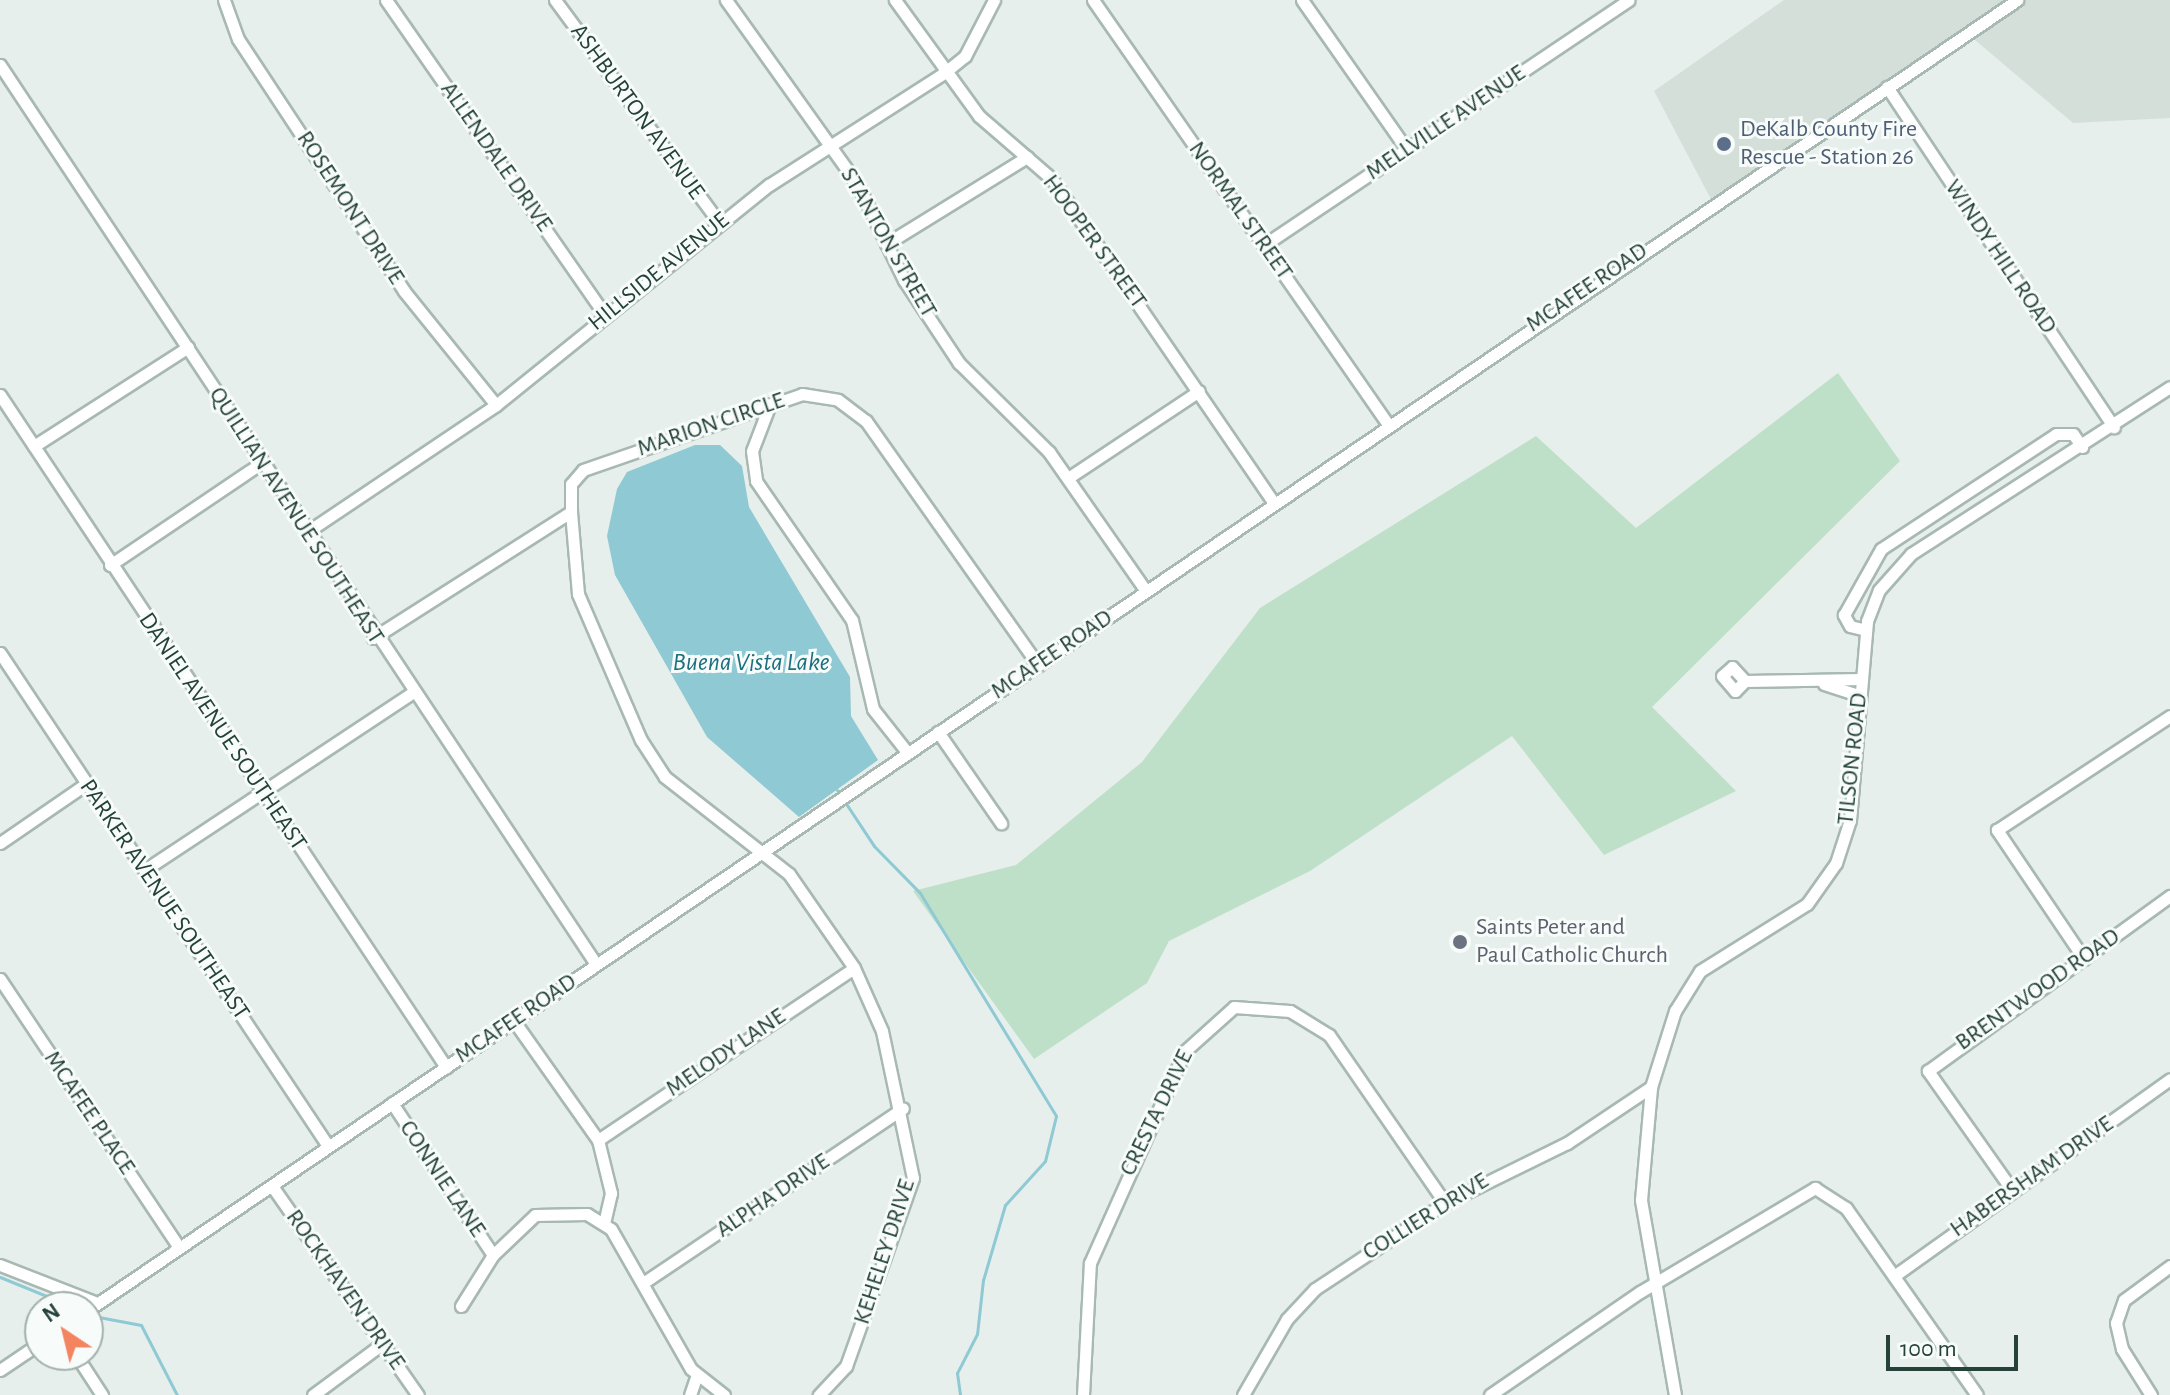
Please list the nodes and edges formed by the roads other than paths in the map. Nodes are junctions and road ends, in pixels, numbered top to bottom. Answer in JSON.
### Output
{"nodes":[{"id":1,"x":224,"y":0,"type":"edge"},
{"id":2,"x":386,"y":0,"type":"edge"},
{"id":3,"x":555,"y":0,"type":"edge"},
{"id":4,"x":726,"y":0,"type":"edge"},
{"id":5,"x":895,"y":0,"type":"edge"},
{"id":6,"x":994,"y":0,"type":"edge"},
{"id":7,"x":1093,"y":0,"type":"edge"},
{"id":8,"x":1302,"y":0,"type":"edge"},
{"id":9,"x":1628,"y":0,"type":"edge"},
{"id":10,"x":2017,"y":0,"type":"edge"},
{"id":11,"x":0,"y":65,"type":"edge"},
{"id":12,"x":944,"y":73,"type":"junction"},
{"id":13,"x":1887,"y":87,"type":"junction"},
{"id":14,"x":829,"y":145,"type":"junction"},
{"id":15,"x":1407,"y":150,"type":"junction"},
{"id":16,"x":1027,"y":157,"type":"junction"},
{"id":17,"x":720,"y":224,"type":"junction"},
{"id":18,"x":886,"y":244,"type":"junction"},
{"id":19,"x":1264,"y":245,"type":"junction"},
{"id":20,"x":605,"y":315,"type":"junction"},
{"id":21,"x":188,"y":347,"type":"junction"},
{"id":22,"x":2170,"y":387,"type":"edge"},
{"id":23,"x":1199,"y":391,"type":"junction"},
{"id":24,"x":0,"y":395,"type":"edge"},
{"id":25,"x":770,"y":404,"type":"junction"},
{"id":26,"x":496,"y":405,"type":"junction"},
{"id":27,"x":1387,"y":423,"type":"junction"},
{"id":28,"x":2114,"y":427,"type":"junction"},
{"id":29,"x":34,"y":446,"type":"junction"},
{"id":30,"x":2082,"y":447,"type":"junction"},
{"id":31,"x":261,"y":463,"type":"junction"},
{"id":32,"x":1068,"y":478,"type":"junction"},
{"id":33,"x":1273,"y":502,"type":"junction"},
{"id":34,"x":571,"y":512,"type":"junction"},
{"id":35,"x":307,"y":532,"type":"junction"},
{"id":36,"x":110,"y":565,"type":"junction"},
{"id":37,"x":1146,"y":591,"type":"junction"},
{"id":38,"x":1866,"y":630,"type":"junction"},
{"id":39,"x":373,"y":638,"type":"junction"},
{"id":40,"x":0,"y":653,"type":"edge"},
{"id":41,"x":1038,"y":665,"type":"junction"},
{"id":42,"x":1862,"y":679,"type":"junction"},
{"id":43,"x":1745,"y":681,"type":"dead end"},
{"id":44,"x":1824,"y":684,"type":"junction"},
{"id":45,"x":412,"y":693,"type":"junction"},
{"id":46,"x":1861,"y":696,"type":"junction"},
{"id":47,"x":2170,"y":716,"type":"edge"},
{"id":48,"x":938,"y":732,"type":"junction"},
{"id":49,"x":907,"y":752,"type":"junction"},
{"id":50,"x":86,"y":784,"type":"junction"},
{"id":51,"x":262,"y":792,"type":"junction"},
{"id":52,"x":1001,"y":823,"type":"dead end"},
{"id":53,"x":0,"y":843,"type":"edge"},
{"id":54,"x":761,"y":854,"type":"junction"},
{"id":55,"x":146,"y":869,"type":"junction"},
{"id":56,"x":2170,"y":896,"type":"edge"},
{"id":57,"x":2084,"y":959,"type":"junction"},
{"id":58,"x":596,"y":964,"type":"junction"},
{"id":59,"x":854,"y":968,"type":"junction"},
{"id":60,"x":0,"y":979,"type":"edge"},
{"id":61,"x":514,"y":1021,"type":"junction"},
{"id":62,"x":446,"y":1067,"type":"junction"},
{"id":63,"x":2170,"y":1079,"type":"edge"},
{"id":64,"x":1651,"y":1087,"type":"junction"},
{"id":65,"x":392,"y":1103,"type":"junction"},
{"id":66,"x":903,"y":1108,"type":"junction"},
{"id":67,"x":598,"y":1140,"type":"junction"},
{"id":68,"x":328,"y":1146,"type":"junction"},
{"id":69,"x":272,"y":1186,"type":"junction"},
{"id":70,"x":2012,"y":1190,"type":"junction"},
{"id":71,"x":1445,"y":1203,"type":"junction"},
{"id":72,"x":604,"y":1223,"type":"junction"},
{"id":73,"x":179,"y":1247,"type":"junction"},
{"id":74,"x":493,"y":1255,"type":"junction"},
{"id":75,"x":0,"y":1265,"type":"edge"},
{"id":76,"x":2170,"y":1266,"type":"edge"},
{"id":77,"x":1894,"y":1276,"type":"junction"},
{"id":78,"x":643,"y":1283,"type":"junction"},
{"id":79,"x":1654,"y":1288,"type":"junction"},
{"id":80,"x":57,"y":1291,"type":"edge"},
{"id":81,"x":104,"y":1299,"type":"edge"},
{"id":82,"x":461,"y":1306,"type":"dead end"},
{"id":83,"x":382,"y":1344,"type":"junction"},
{"id":84,"x":24,"y":1354,"type":"edge"},
{"id":85,"x":0,"y":1370,"type":"edge"},
{"id":86,"x":86,"y":1371,"type":"edge"},
{"id":87,"x":697,"y":1375,"type":"junction"},
{"id":88,"x":102,"y":1395,"type":"edge"},
{"id":89,"x":313,"y":1395,"type":"edge"},
{"id":90,"x":418,"y":1395,"type":"edge"},
{"id":91,"x":690,"y":1395,"type":"edge"},
{"id":92,"x":724,"y":1395,"type":"edge"},
{"id":93,"x":819,"y":1395,"type":"edge"},
{"id":94,"x":1083,"y":1395,"type":"edge"},
{"id":95,"x":1243,"y":1395,"type":"edge"},
{"id":96,"x":1490,"y":1395,"type":"edge"},
{"id":97,"x":1675,"y":1395,"type":"edge"},
{"id":98,"x":1977,"y":1395,"type":"edge"},
{"id":99,"x":2151,"y":1395,"type":"edge"}],
"edges":[{"from":1,"to":26,"type":"street","name":"ROSEMONT DRIVE"},
{"from":2,"to":20,"type":"street","name":"ALLENDALE DRIVE"},
{"from":3,"to":17,"type":"street","name":"ASHBURTON AVENUE"},
{"from":4,"to":14,"type":"street","name":"STANTON STREET"},
{"from":5,"to":12,"type":"street","name":"HOOPER STREET"},
{"from":6,"to":12,"type":"street","name":"HILLSIDE AVENUE"},
{"from":7,"to":19,"type":"street","name":"NORMAL STREET"},
{"from":8,"to":15,"type":"street"},
{"from":9,"to":15,"type":"street","name":"MELLVILLE AVENUE"},
{"from":10,"to":13,"type":"street","name":"MCAFEE ROAD"},
{"from":11,"to":21,"type":"street","name":"QUILLIAN AVENUE SOUTHEAST"},
{"from":12,"to":14,"type":"street","name":"HILLSIDE AVENUE"},
{"from":12,"to":16,"type":"street","name":"HOOPER STREET"},
{"from":13,"to":27,"type":"street","name":"MCAFEE ROAD"},
{"from":13,"to":28,"type":"street","name":"WINDY HILL ROAD"},
{"from":14,"to":17,"type":"street","name":"HILLSIDE AVENUE"},
{"from":14,"to":18,"type":"street","name":"STANTON STREET"},
{"from":15,"to":19,"type":"street","name":"MELLVILLE AVENUE"},
{"from":16,"to":18,"type":"street"},
{"from":16,"to":23,"type":"street","name":"HOOPER STREET"},
{"from":17,"to":20,"type":"street","name":"HILLSIDE AVENUE"},
{"from":18,"to":32,"type":"street","name":"STANTON STREET"},
{"from":19,"to":27,"type":"street","name":"NORMAL STREET"},
{"from":20,"to":26,"type":"street","name":"HILLSIDE AVENUE"},
{"from":21,"to":29,"type":"street"},
{"from":21,"to":31,"type":"street","name":"QUILLIAN AVENUE SOUTHEAST"},
{"from":22,"to":28,"type":"street","name":"TILSON ROAD"},
{"from":23,"to":32,"type":"street"},
{"from":23,"to":33,"type":"street","name":"HOOPER STREET"},
{"from":24,"to":29,"type":"street","name":"DANIEL AVENUE SOUTHEAST"},
{"from":25,"to":34,"type":"street","name":"MARION CIRCLE"},
{"from":25,"to":41,"type":"street","name":"MARION CIRCLE"},
{"from":25,"to":49,"type":"street"},
{"from":26,"to":35,"type":"street","name":"HILLSIDE AVENUE"},
{"from":27,"to":33,"type":"street","name":"MCAFEE ROAD"},
{"from":28,"to":30,"type":"street","name":"TILSON ROAD"},
{"from":29,"to":36,"type":"street","name":"DANIEL AVENUE SOUTHEAST"},
{"from":30,"to":38,"type":"street","name":"TILSON ROAD"},
{"from":30,"to":38,"type":"street"},
{"from":31,"to":35,"type":"street","name":"QUILLIAN AVENUE SOUTHEAST"},
{"from":31,"to":36,"type":"street"},
{"from":32,"to":37,"type":"street","name":"STANTON STREET"},
{"from":33,"to":37,"type":"street","name":"MCAFEE ROAD"},
{"from":34,"to":39,"type":"street"},
{"from":34,"to":54,"type":"street","name":"MARION CIRCLE"},
{"from":35,"to":39,"type":"street","name":"QUILLIAN AVENUE SOUTHEAST"},
{"from":36,"to":51,"type":"street","name":"DANIEL AVENUE SOUTHEAST"},
{"from":37,"to":41,"type":"street","name":"MCAFEE ROAD"},
{"from":38,"to":42,"type":"street","name":"TILSON ROAD"},
{"from":39,"to":45,"type":"street","name":"QUILLIAN AVENUE SOUTHEAST"},
{"from":40,"to":50,"type":"street","name":"PARKER AVENUE SOUTHEAST"},
{"from":41,"to":48,"type":"street","name":"MCAFEE ROAD"},
{"from":42,"to":44,"type":"street"},
{"from":42,"to":46,"type":"street","name":"TILSON ROAD"},
{"from":43,"to":44,"type":"street"},
{"from":44,"to":46,"type":"street"},
{"from":45,"to":51,"type":"street"},
{"from":45,"to":58,"type":"street","name":"QUILLIAN AVENUE SOUTHEAST"},
{"from":46,"to":64,"type":"street","name":"TILSON ROAD"},
{"from":47,"to":57,"type":"street"},
{"from":48,"to":49,"type":"street","name":"MCAFEE ROAD"},
{"from":48,"to":52,"type":"street"},
{"from":49,"to":54,"type":"street","name":"MCAFEE ROAD"},
{"from":50,"to":53,"type":"street"},
{"from":50,"to":55,"type":"street","name":"PARKER AVENUE SOUTHEAST"},
{"from":51,"to":55,"type":"street"},
{"from":51,"to":62,"type":"street","name":"DANIEL AVENUE SOUTHEAST"},
{"from":54,"to":58,"type":"street","name":"MCAFEE ROAD"},
{"from":54,"to":59,"type":"street","name":"KEHELEY DRIVE"},
{"from":55,"to":68,"type":"street","name":"PARKER AVENUE SOUTHEAST"},
{"from":56,"to":57,"type":"street","name":"BRENTWOOD ROAD"},
{"from":57,"to":70,"type":"street","name":"BRENTWOOD ROAD"},
{"from":58,"to":61,"type":"street","name":"MCAFEE ROAD"},
{"from":59,"to":66,"type":"street","name":"KEHELEY DRIVE"},
{"from":59,"to":67,"type":"street","name":"MELODY LANE"},
{"from":60,"to":73,"type":"street","name":"MCAFEE PLACE"},
{"from":61,"to":62,"type":"street","name":"MCAFEE ROAD"},
{"from":61,"to":67,"type":"street"},
{"from":62,"to":65,"type":"street","name":"MCAFEE ROAD"},
{"from":63,"to":70,"type":"street","name":"HABERSHAM DRIVE"},
{"from":64,"to":71,"type":"street","name":"COLLIER DRIVE"},
{"from":64,"to":79,"type":"street","name":"TILSON ROAD"},
{"from":65,"to":68,"type":"street","name":"MCAFEE ROAD"},
{"from":65,"to":74,"type":"street","name":"CONNIE LANE"},
{"from":66,"to":78,"type":"street","name":"ALPHA DRIVE"},
{"from":66,"to":93,"type":"street","name":"KEHELEY DRIVE"},
{"from":67,"to":72,"type":"street"},
{"from":68,"to":69,"type":"street","name":"MCAFEE ROAD"},
{"from":69,"to":73,"type":"street","name":"MCAFEE ROAD"},
{"from":69,"to":83,"type":"street","name":"ROCKHAVEN DRIVE"},
{"from":70,"to":77,"type":"street","name":"HABERSHAM DRIVE"},
{"from":71,"to":94,"type":"street","name":"CRESTA DRIVE"},
{"from":71,"to":95,"type":"street","name":"COLLIER DRIVE"},
{"from":72,"to":74,"type":"street"},
{"from":72,"to":78,"type":"street"},
{"from":73,"to":81,"type":"street","name":"MCAFEE ROAD"},
{"from":74,"to":82,"type":"street"},
{"from":75,"to":80,"type":"street"},
{"from":76,"to":99,"type":"street"},
{"from":77,"to":79,"type":"street"},
{"from":77,"to":98,"type":"street"},
{"from":78,"to":87,"type":"street"},
{"from":79,"to":96,"type":"street"},
{"from":79,"to":97,"type":"street","name":"TILSON ROAD"},
{"from":83,"to":89,"type":"street"},
{"from":83,"to":90,"type":"street","name":"ROCKHAVEN DRIVE"},
{"from":84,"to":85,"type":"street"},
{"from":86,"to":88,"type":"street"},
{"from":87,"to":91,"type":"street"},
{"from":87,"to":92,"type":"street"}]}
